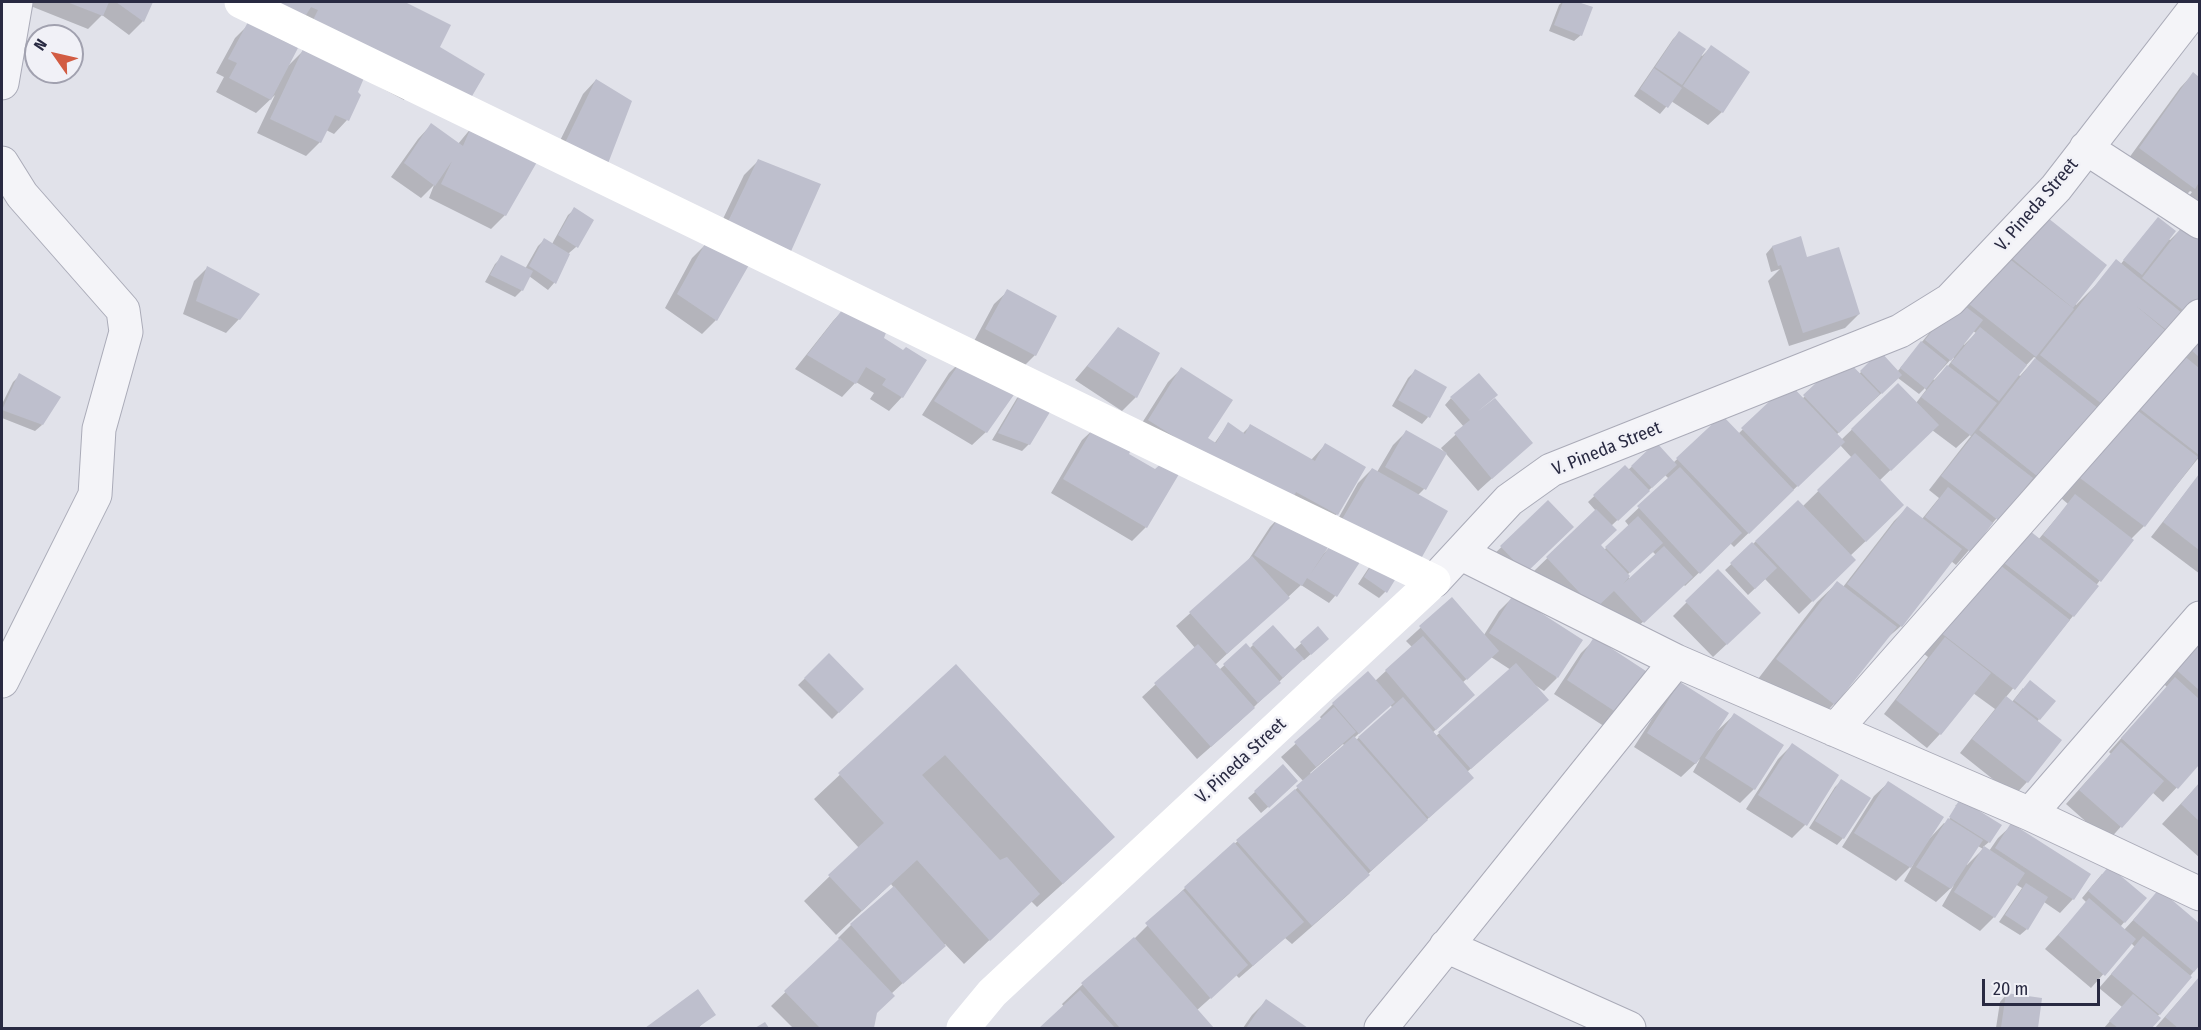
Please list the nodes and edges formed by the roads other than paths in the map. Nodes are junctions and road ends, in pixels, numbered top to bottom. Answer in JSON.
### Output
{"nodes":[{"id":1,"x":16,"y":2,"type":"edge"},
{"id":2,"x":241,"y":2,"type":"edge"},
{"id":3,"x":2199,"y":2,"type":"edge"},
{"id":4,"x":2,"y":83,"type":"edge"},
{"id":5,"x":2086,"y":148,"type":"junction"},
{"id":6,"x":2,"y":163,"type":"edge"},
{"id":7,"x":2199,"y":222,"type":"edge"},
{"id":8,"x":2199,"y":316,"type":"edge"},
{"id":9,"x":1460,"y":552,"type":"junction"},
{"id":10,"x":1434,"y":581,"type":"junction"},
{"id":11,"x":2199,"y":618,"type":"edge"},
{"id":12,"x":1676,"y":661,"type":"junction"},
{"id":13,"x":2,"y":681,"type":"edge"},
{"id":14,"x":1835,"y":730,"type":"junction"},
{"id":15,"x":2030,"y":814,"type":"junction"},
{"id":16,"x":2199,"y":894,"type":"edge"},
{"id":17,"x":1446,"y":946,"type":"junction"},
{"id":18,"x":963,"y":1029,"type":"edge"},
{"id":19,"x":1381,"y":1029,"type":"edge"},
{"id":20,"x":1629,"y":1029,"type":"edge"}],
"edges":[{"from":1,"to":4,"type":"street"},
{"from":2,"to":10,"type":"street"},
{"from":3,"to":5,"type":"street","name":"V. Pineda Street"},
{"from":5,"to":7,"type":"street"},
{"from":5,"to":9,"type":"street","name":"V. Pineda Street"},
{"from":6,"to":13,"type":"street"},
{"from":8,"to":14,"type":"street"},
{"from":9,"to":10,"type":"street","name":"V. Pineda Street"},
{"from":9,"to":12,"type":"street"},
{"from":10,"to":18,"type":"street","name":"V. Pineda Street"},
{"from":11,"to":15,"type":"street"},
{"from":12,"to":14,"type":"street"},
{"from":12,"to":17,"type":"street"},
{"from":14,"to":15,"type":"street"},
{"from":15,"to":16,"type":"street"},
{"from":17,"to":19,"type":"street"},
{"from":17,"to":20,"type":"street"}]}
